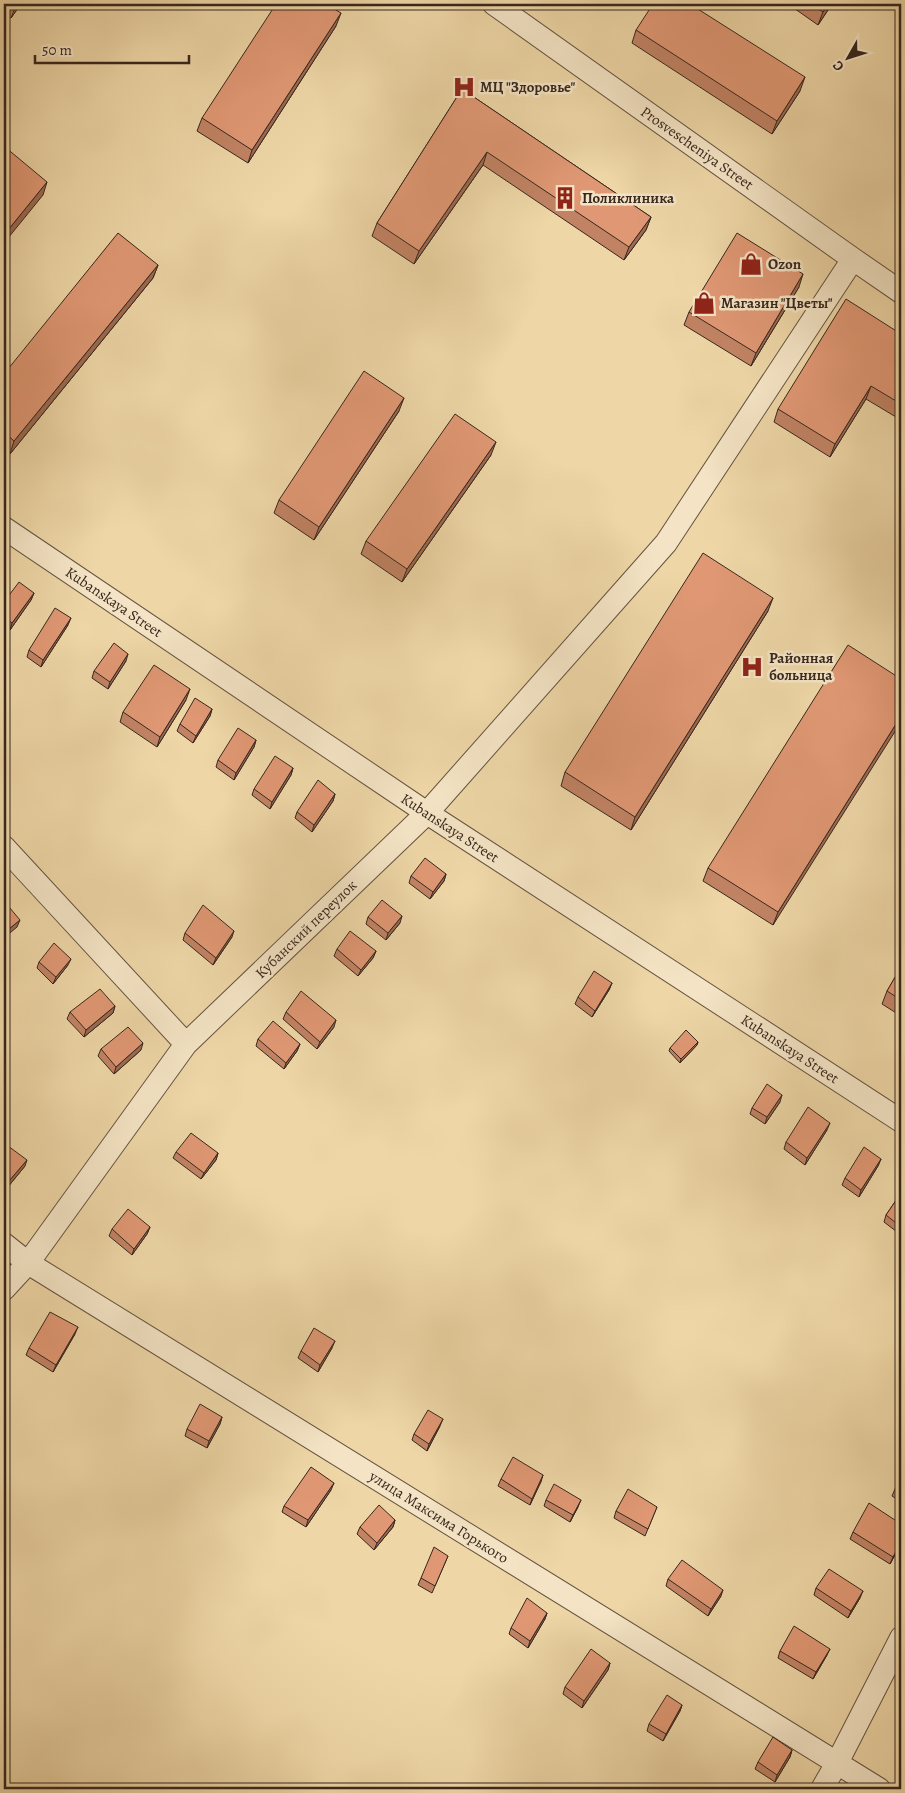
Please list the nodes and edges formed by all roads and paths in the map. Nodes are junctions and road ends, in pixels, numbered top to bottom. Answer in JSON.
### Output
{"nodes":[{"id":1,"x":494,"y":4,"type":"edge"},
{"id":2,"x":853,"y":259,"type":"junction"},
{"id":3,"x":901,"y":292,"type":"edge"},
{"id":4,"x":4,"y":528,"type":"edge"},
{"id":5,"x":427,"y":813,"type":"junction"},
{"id":6,"x":4,"y":848,"type":"edge"},
{"id":7,"x":186,"y":1044,"type":"junction"},
{"id":8,"x":901,"y":1121,"type":"edge"},
{"id":9,"x":4,"y":1244,"type":"edge"},
{"id":10,"x":28,"y":1263,"type":"junction"},
{"id":11,"x":4,"y":1289,"type":"edge"},
{"id":12,"x":901,"y":1638,"type":"edge"},
{"id":13,"x":837,"y":1763,"type":"junction"},
{"id":14,"x":822,"y":1789,"type":"edge"},
{"id":15,"x":879,"y":1789,"type":"edge"}],
"edges":[{"from":1,"to":2,"type":"street","name":"Prosvescheniya Street"},
{"from":2,"to":3,"type":"street","name":"Prosvescheniya Street"},
{"from":2,"to":5,"type":"street","name":"Кубанский переулок"},
{"from":4,"to":5,"type":"street","name":"Kubanskaya Street"},
{"from":5,"to":7,"type":"street","name":"Кубанский переулок"},
{"from":5,"to":8,"type":"street","name":"Kubanskaya Street"},
{"from":6,"to":7,"type":"street"},
{"from":7,"to":10,"type":"street","name":"Кубанский переулок"},
{"from":9,"to":10,"type":"street","name":"улица Максима Горького"},
{"from":10,"to":11,"type":"street"},
{"from":10,"to":13,"type":"street","name":"улица Максима Горького"},
{"from":12,"to":13,"type":"street"},
{"from":13,"to":14,"type":"street"},
{"from":13,"to":15,"type":"street","name":"улица Максима Горького"}]}
